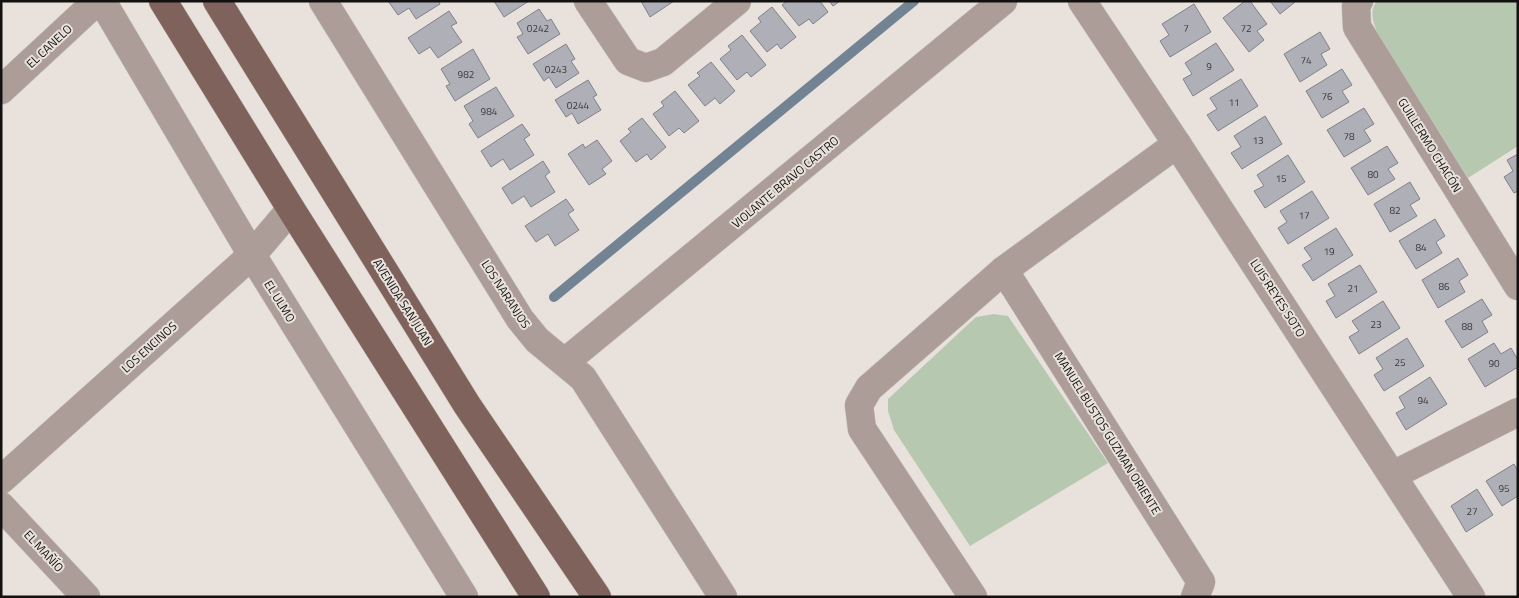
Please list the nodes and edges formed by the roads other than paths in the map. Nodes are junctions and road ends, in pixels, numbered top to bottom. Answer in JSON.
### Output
{"nodes":[{"id":1,"x":97,"y":1,"type":"edge"},
{"id":2,"x":102,"y":1,"type":"edge"},
{"id":3,"x":163,"y":1,"type":"edge"},
{"id":4,"x":216,"y":1,"type":"edge"},
{"id":5,"x":323,"y":1,"type":"edge"},
{"id":6,"x":588,"y":1,"type":"edge"},
{"id":7,"x":736,"y":1,"type":"edge"},
{"id":8,"x":1004,"y":1,"type":"edge"},
{"id":9,"x":1082,"y":1,"type":"edge"},
{"id":10,"x":1359,"y":1,"type":"edge"},
{"id":11,"x":1,"y":90,"type":"edge"},
{"id":12,"x":1177,"y":144,"type":"junction"},
{"id":13,"x":291,"y":209,"type":"junction"},
{"id":14,"x":252,"y":255,"type":"junction"},
{"id":15,"x":1004,"y":270,"type":"junction"},
{"id":16,"x":1518,"y":286,"type":"edge"},
{"id":17,"x":565,"y":362,"type":"junction"},
{"id":18,"x":1518,"y":412,"type":"edge"},
{"id":19,"x":1393,"y":475,"type":"junction"},
{"id":20,"x":1,"y":480,"type":"edge"},
{"id":21,"x":1,"y":506,"type":"edge"},
{"id":22,"x":86,"y":597,"type":"edge"},
{"id":23,"x":464,"y":597,"type":"edge"},
{"id":24,"x":536,"y":597,"type":"edge"},
{"id":25,"x":597,"y":597,"type":"edge"},
{"id":26,"x":723,"y":597,"type":"edge"},
{"id":27,"x":972,"y":597,"type":"edge"},
{"id":28,"x":1195,"y":597,"type":"edge"},
{"id":29,"x":1471,"y":597,"type":"edge"}],
"edges":[{"from":1,"to":11,"type":"street","name":"EL CANELO"},
{"from":2,"to":14,"type":"street","name":"EL ULMO"},
{"from":3,"to":13,"type":"main road"},
{"from":4,"to":25,"type":"main road","name":"AVENIDA SAN JUAN"},
{"from":5,"to":17,"type":"street","name":"LOS NARANJOS"},
{"from":6,"to":7,"type":"street"},
{"from":8,"to":17,"type":"street","name":"VIOLANTE BRAVO CASTRO"},
{"from":9,"to":12,"type":"street","name":"LUIS REYES SOTO"},
{"from":10,"to":16,"type":"street","name":"GUILLERMO CHACÓN"},
{"from":12,"to":15,"type":"street"},
{"from":12,"to":19,"type":"street","name":"LUIS REYES SOTO"},
{"from":13,"to":14,"type":"street","name":"LOS ENCINOS"},
{"from":13,"to":24,"type":"main road"},
{"from":14,"to":20,"type":"street","name":"LOS ENCINOS"},
{"from":14,"to":23,"type":"street","name":"EL ULMO"},
{"from":15,"to":27,"type":"street"},
{"from":15,"to":28,"type":"street","name":"MANUEL BUSTOS GUZMAN ORIENTE"},
{"from":17,"to":26,"type":"street","name":"LOS NARANJOS"},
{"from":18,"to":19,"type":"street"},
{"from":19,"to":29,"type":"street","name":"LUIS REYES SOTO"},
{"from":21,"to":22,"type":"street","name":"EL MAÑÍO"}]}
